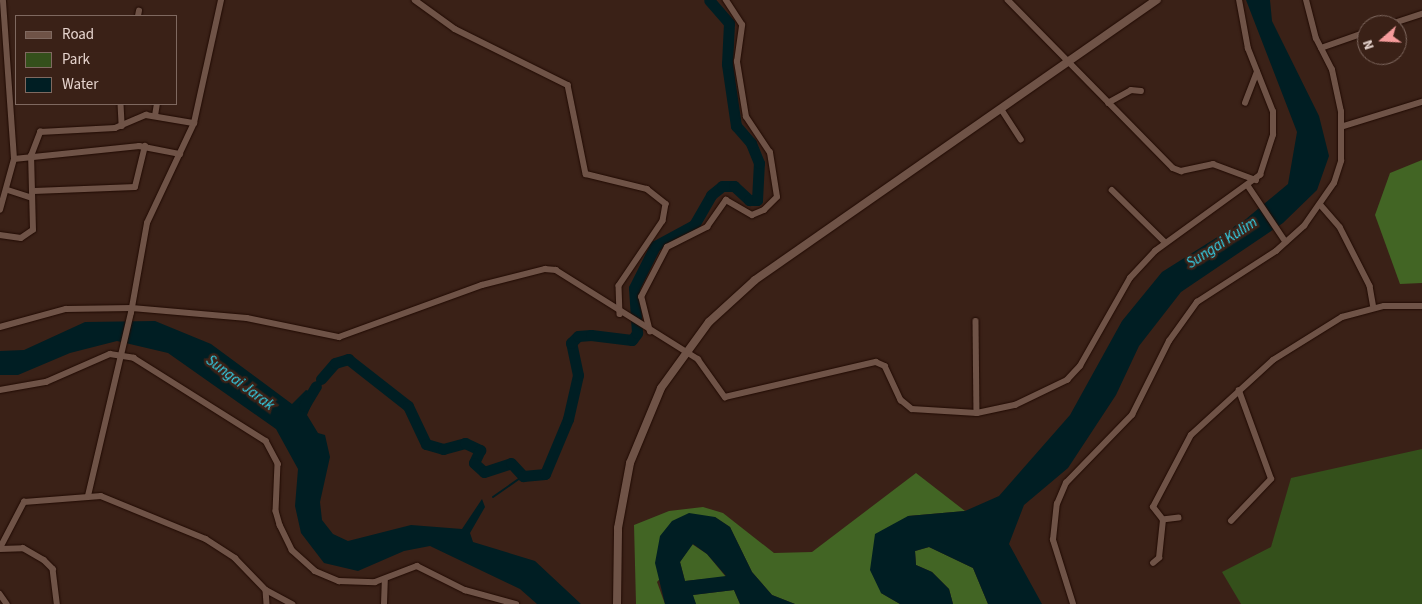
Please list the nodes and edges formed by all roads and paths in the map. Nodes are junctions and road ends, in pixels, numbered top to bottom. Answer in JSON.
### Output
{"nodes":[{"id":1,"x":3,"y":0,"type":"edge"},
{"id":2,"x":221,"y":0,"type":"edge"},
{"id":3,"x":415,"y":0,"type":"edge"},
{"id":4,"x":726,"y":0,"type":"edge"},
{"id":5,"x":1008,"y":0,"type":"edge"},
{"id":6,"x":1157,"y":0,"type":"edge"},
{"id":7,"x":1239,"y":0,"type":"edge"},
{"id":8,"x":1306,"y":0,"type":"edge"},
{"id":9,"x":1422,"y":14,"type":"edge"},
{"id":10,"x":1407,"y":19,"type":"edge"},
{"id":11,"x":1357,"y":35,"type":"edge"},
{"id":12,"x":1321,"y":48,"type":"junction"},
{"id":13,"x":1068,"y":65,"type":"junction"},
{"id":14,"x":1257,"y":72,"type":"junction"},
{"id":15,"x":1141,"y":91,"type":"dead end"},
{"id":16,"x":1422,"y":102,"type":"edge"},
{"id":17,"x":1108,"y":103,"type":"junction"},
{"id":18,"x":1244,"y":103,"type":"dead end"},
{"id":19,"x":121,"y":105,"type":"edge"},
{"id":20,"x":157,"y":105,"type":"edge"},
{"id":21,"x":1002,"y":110,"type":"junction"},
{"id":22,"x":155,"y":116,"type":"junction"},
{"id":23,"x":194,"y":123,"type":"junction"},
{"id":24,"x":122,"y":126,"type":"junction"},
{"id":25,"x":1341,"y":127,"type":"junction"},
{"id":26,"x":1021,"y":139,"type":"dead end"},
{"id":27,"x":145,"y":146,"type":"junction"},
{"id":28,"x":180,"y":154,"type":"junction"},
{"id":29,"x":31,"y":156,"type":"junction"},
{"id":30,"x":14,"y":159,"type":"junction"},
{"id":31,"x":1256,"y":180,"type":"junction"},
{"id":32,"x":1249,"y":187,"type":"junction"},
{"id":33,"x":8,"y":190,"type":"junction"},
{"id":34,"x":1112,"y":190,"type":"dead end"},
{"id":35,"x":34,"y":191,"type":"junction"},
{"id":36,"x":32,"y":198,"type":"junction"},
{"id":37,"x":1320,"y":204,"type":"junction"},
{"id":38,"x":0,"y":210,"type":"edge"},
{"id":39,"x":0,"y":235,"type":"edge"},
{"id":40,"x":1165,"y":242,"type":"junction"},
{"id":41,"x":1286,"y":242,"type":"junction"},
{"id":42,"x":1422,"y":306,"type":"edge"},
{"id":43,"x":1374,"y":308,"type":"junction"},
{"id":44,"x":132,"y":311,"type":"junction"},
{"id":45,"x":623,"y":316,"type":"junction"},
{"id":46,"x":976,"y":322,"type":"dead end"},
{"id":47,"x":0,"y":327,"type":"edge"},
{"id":48,"x":647,"y":331,"type":"junction"},
{"id":49,"x":685,"y":352,"type":"junction"},
{"id":50,"x":122,"y":354,"type":"junction"},
{"id":51,"x":0,"y":390,"type":"edge"},
{"id":52,"x":1239,"y":391,"type":"junction"},
{"id":53,"x":977,"y":413,"type":"junction"},
{"id":54,"x":88,"y":496,"type":"junction"},
{"id":55,"x":1180,"y":518,"type":"dead end"},
{"id":56,"x":1163,"y":520,"type":"junction"},
{"id":57,"x":1231,"y":520,"type":"dead end"},
{"id":58,"x":0,"y":548,"type":"edge"},
{"id":59,"x":1153,"y":563,"type":"dead end"},
{"id":60,"x":385,"y":580,"type":"junction"},
{"id":61,"x":266,"y":590,"type":"junction"},
{"id":62,"x":0,"y":594,"type":"edge"},
{"id":63,"x":7,"y":604,"type":"edge"},
{"id":64,"x":57,"y":604,"type":"edge"},
{"id":65,"x":267,"y":604,"type":"edge"},
{"id":66,"x":292,"y":604,"type":"edge"},
{"id":67,"x":384,"y":604,"type":"edge"},
{"id":68,"x":516,"y":604,"type":"edge"},
{"id":69,"x":617,"y":604,"type":"edge"},
{"id":70,"x":1073,"y":604,"type":"edge"}],
"edges":[{"from":1,"to":30,"type":"street"},
{"from":2,"to":23,"type":"street"},
{"from":3,"to":45,"type":"street"},
{"from":4,"to":48,"type":"street"},
{"from":5,"to":13,"type":"street"},
{"from":6,"to":13,"type":"street"},
{"from":7,"to":14,"type":"street"},
{"from":8,"to":12,"type":"street"},
{"from":9,"to":10,"type":"street"},
{"from":11,"to":12,"type":"street"},
{"from":12,"to":25,"type":"street"},
{"from":13,"to":17,"type":"street"},
{"from":13,"to":21,"type":"street"},
{"from":14,"to":18,"type":"street"},
{"from":14,"to":31,"type":"street"},
{"from":15,"to":17,"type":"street"},
{"from":16,"to":25,"type":"street"},
{"from":17,"to":31,"type":"street"},
{"from":19,"to":24,"type":"street"},
{"from":20,"to":22,"type":"street"},
{"from":21,"to":26,"type":"street"},
{"from":21,"to":49,"type":"street"},
{"from":22,"to":23,"type":"street"},
{"from":22,"to":24,"type":"street"},
{"from":23,"to":28,"type":"street"},
{"from":24,"to":29,"type":"street"},
{"from":25,"to":37,"type":"street"},
{"from":27,"to":28,"type":"street"},
{"from":27,"to":29,"type":"street"},
{"from":27,"to":35,"type":"street"},
{"from":28,"to":44,"type":"street"},
{"from":29,"to":30,"type":"street"},
{"from":29,"to":35,"type":"street"},
{"from":30,"to":33,"type":"street"},
{"from":31,"to":32,"type":"street"},
{"from":32,"to":40,"type":"street"},
{"from":32,"to":41,"type":"street"},
{"from":33,"to":36,"type":"street"},
{"from":33,"to":38,"type":"street"},
{"from":34,"to":40,"type":"street"},
{"from":35,"to":36,"type":"street"},
{"from":36,"to":39,"type":"street"},
{"from":37,"to":41,"type":"street"},
{"from":37,"to":43,"type":"street"},
{"from":40,"to":53,"type":"street"},
{"from":41,"to":70,"type":"street"},
{"from":42,"to":43,"type":"street"},
{"from":43,"to":52,"type":"street"},
{"from":44,"to":45,"type":"street"},
{"from":44,"to":47,"type":"street"},
{"from":44,"to":50,"type":"street"},
{"from":45,"to":48,"type":"street"},
{"from":46,"to":53,"type":"street"},
{"from":48,"to":49,"type":"street"},
{"from":49,"to":53,"type":"street"},
{"from":49,"to":69,"type":"street"},
{"from":50,"to":51,"type":"street"},
{"from":50,"to":54,"type":"street"},
{"from":50,"to":60,"type":"street"},
{"from":52,"to":56,"type":"street"},
{"from":52,"to":57,"type":"street"},
{"from":54,"to":58,"type":"street"},
{"from":54,"to":61,"type":"street"},
{"from":55,"to":56,"type":"street"},
{"from":56,"to":59,"type":"street"},
{"from":58,"to":64,"type":"street"},
{"from":60,"to":67,"type":"street"},
{"from":60,"to":68,"type":"street"},
{"from":61,"to":65,"type":"street"},
{"from":61,"to":66,"type":"street"},
{"from":62,"to":63,"type":"street"}]}
